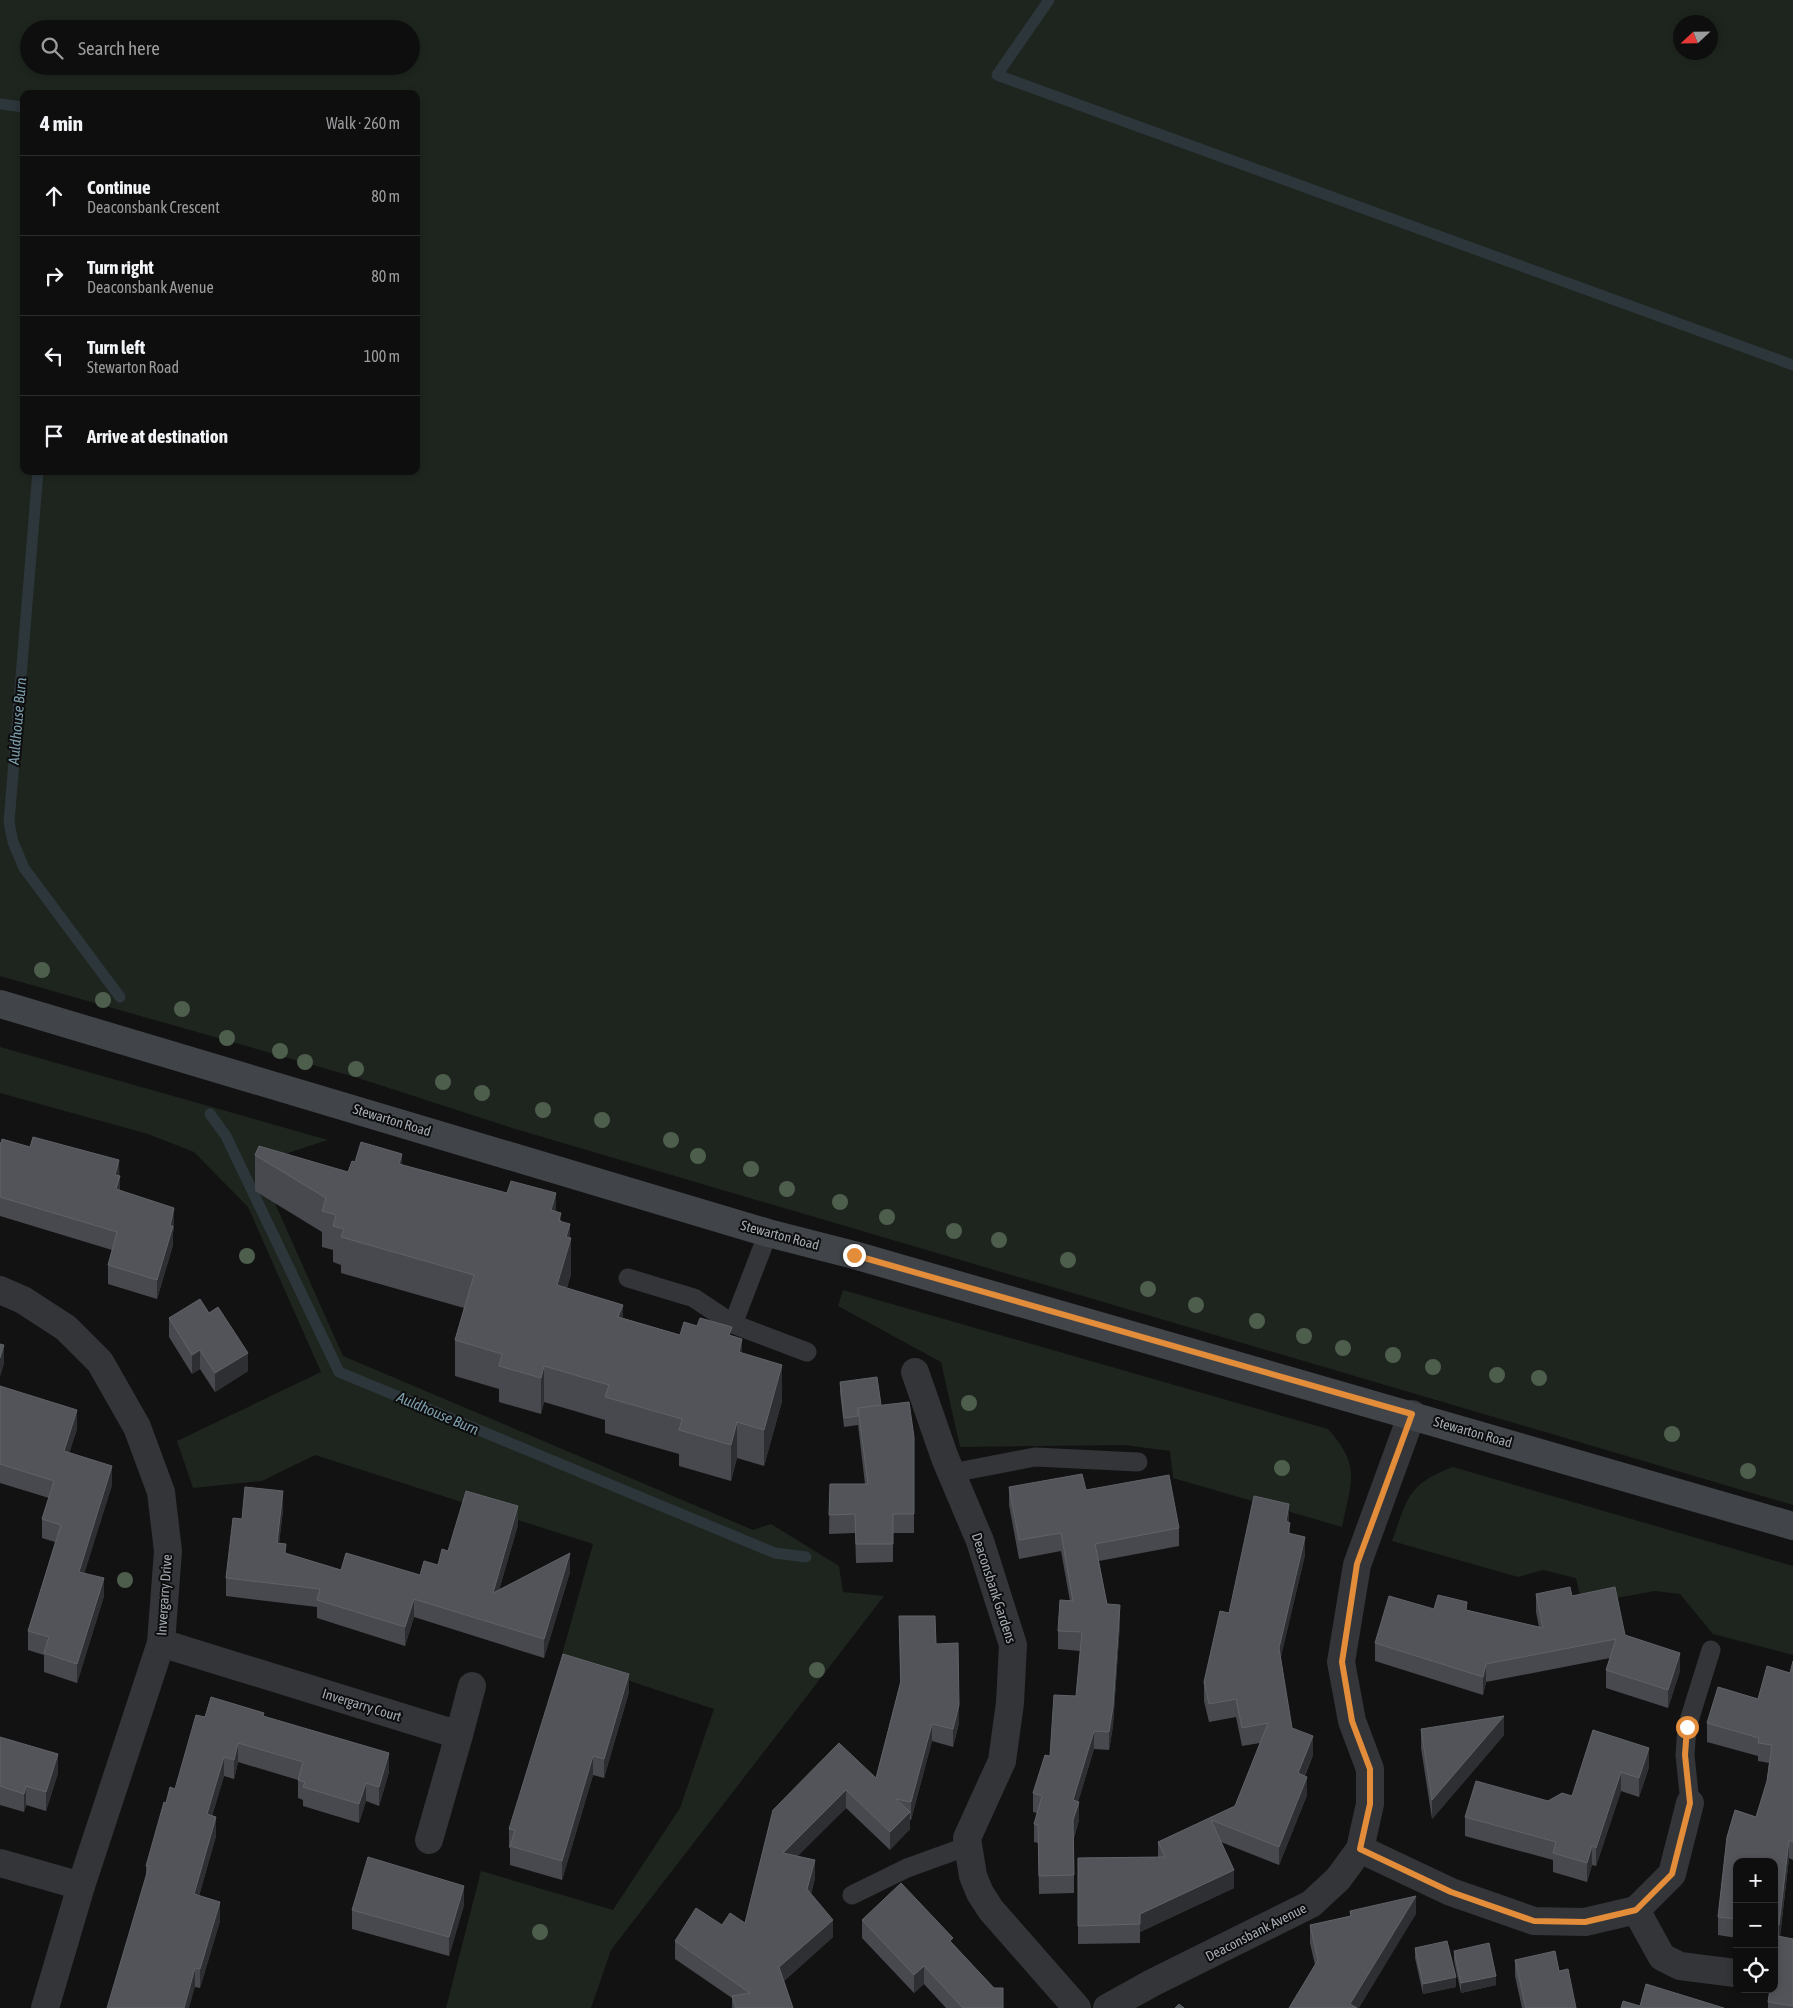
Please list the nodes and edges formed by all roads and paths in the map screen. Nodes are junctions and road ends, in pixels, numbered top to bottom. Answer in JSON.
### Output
{"nodes":[{"id":1,"x":0,"y":1004,"type":"edge"},
{"id":2,"x":768,"y":1232,"type":"junction"},
{"id":3,"x":628,"y":1278,"type":"dead end"},
{"id":4,"x":0,"y":1290,"type":"edge"},
{"id":5,"x":733,"y":1324,"type":"junction"},
{"id":6,"x":807,"y":1352,"type":"dead end"},
{"id":7,"x":915,"y":1372,"type":"dead end"},
{"id":8,"x":1412,"y":1414,"type":"junction"},
{"id":9,"x":1138,"y":1462,"type":"dead end"},
{"id":10,"x":952,"y":1474,"type":"junction"},
{"id":11,"x":1793,"y":1526,"type":"edge"},
{"id":12,"x":161,"y":1643,"type":"junction"},
{"id":13,"x":1711,"y":1650,"type":"dead end"},
{"id":14,"x":472,"y":1686,"type":"dead end"},
{"id":15,"x":459,"y":1735,"type":"junction"},
{"id":16,"x":1690,"y":1803,"type":"joint"},
{"id":17,"x":429,"y":1840,"type":"dead end"},
{"id":18,"x":968,"y":1846,"type":"junction"},
{"id":19,"x":1360,"y":1849,"type":"junction"},
{"id":20,"x":0,"y":1863,"type":"edge"},
{"id":21,"x":81,"y":1886,"type":"junction"},
{"id":22,"x":852,"y":1895,"type":"dead end"},
{"id":23,"x":1636,"y":1910,"type":"junction"},
{"id":24,"x":1733,"y":1973,"type":"edge"},
{"id":25,"x":45,"y":2008,"type":"edge"},
{"id":26,"x":1077,"y":2008,"type":"edge"},
{"id":27,"x":1107,"y":2008,"type":"edge"}],
"edges":[{"from":1,"to":2,"type":"main road","name":"Stewarton Road"},
{"from":2,"to":5,"type":"lane"},
{"from":2,"to":8,"type":"main road","name":"Stewarton Road"},
{"from":3,"to":5,"type":"lane"},
{"from":4,"to":12,"type":"street","name":"Invergarry Drive"},
{"from":5,"to":6,"type":"lane"},
{"from":7,"to":10,"type":"street","name":"Deaconsbank Gardens"},
{"from":8,"to":11,"type":"main road","name":"Stewarton Road"},
{"from":8,"to":19,"type":"street","name":"Deaconsbank Avenue"},
{"from":9,"to":10,"type":"lane"},
{"from":10,"to":18,"type":"street","name":"Deaconsbank Gardens"},
{"from":12,"to":15,"type":"street","name":"Invergarry Court"},
{"from":12,"to":21,"type":"street","name":"Invergarry Drive"},
{"from":13,"to":16,"type":"lane"},
{"from":14,"to":15,"type":"street"},
{"from":15,"to":17,"type":"street"},
{"from":16,"to":23,"type":"street"},
{"from":18,"to":22,"type":"lane"},
{"from":18,"to":26,"type":"street","name":"Deaconsbank Gardens"},
{"from":19,"to":23,"type":"street"},
{"from":19,"to":27,"type":"street","name":"Deaconsbank Avenue"},
{"from":20,"to":21,"type":"street"},
{"from":21,"to":25,"type":"street","name":"Invergarry Drive"},
{"from":23,"to":24,"type":"street"}]}
